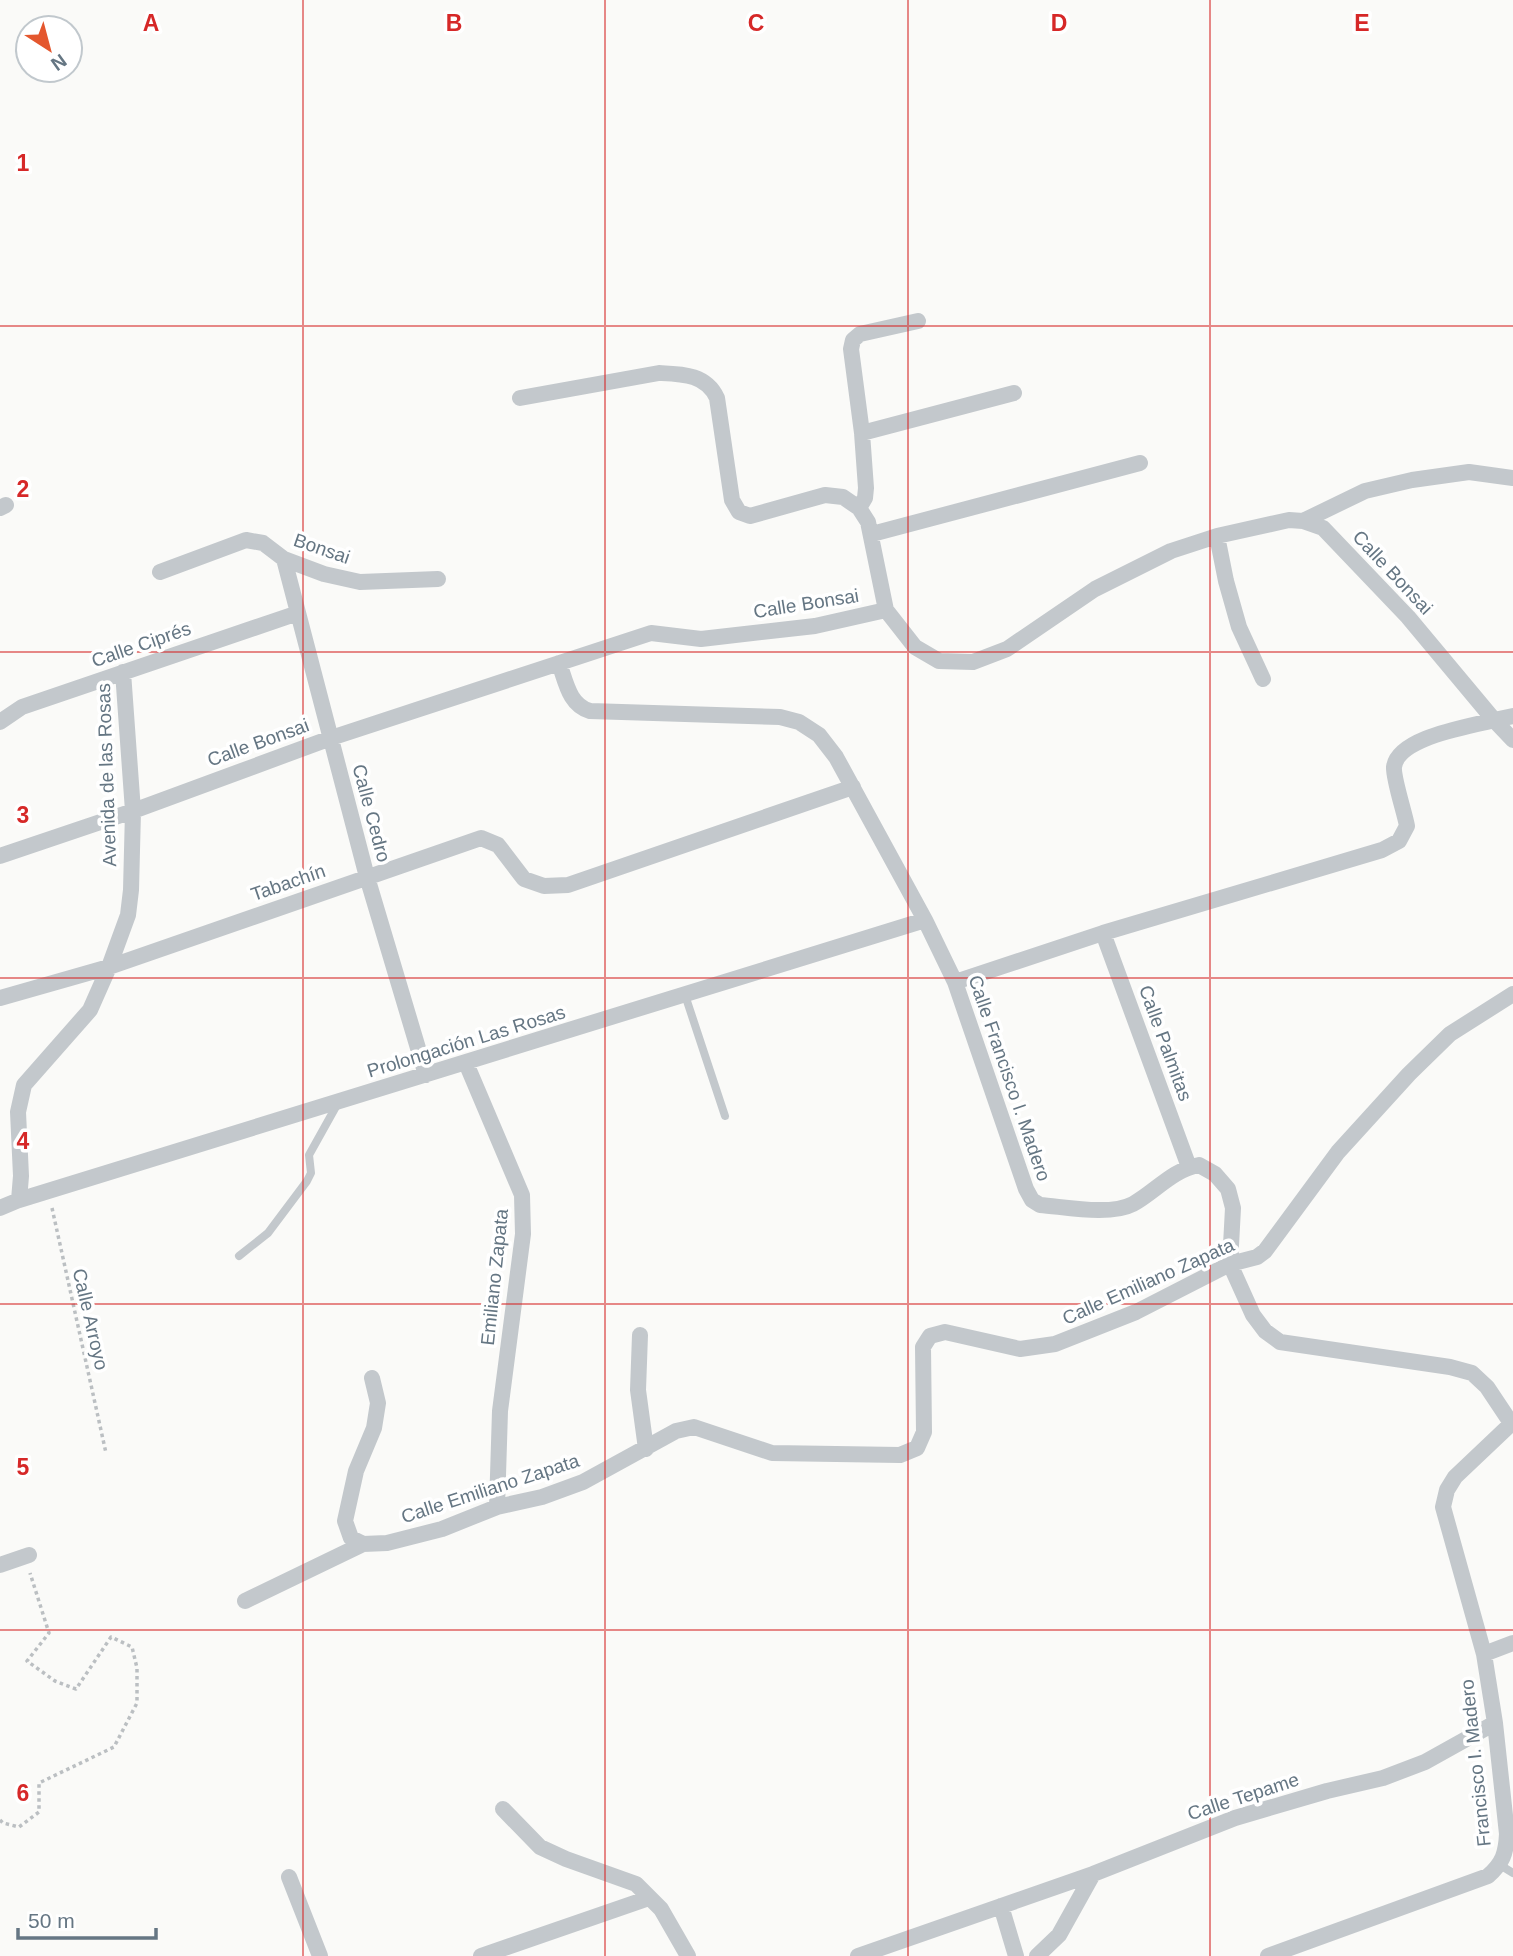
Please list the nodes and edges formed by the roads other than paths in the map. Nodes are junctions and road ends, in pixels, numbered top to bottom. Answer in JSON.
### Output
{"nodes":[{"id":1,"x":918,"y":321,"type":"dead end"},
{"id":2,"x":1014,"y":393,"type":"dead end"},
{"id":3,"x":520,"y":398,"type":"dead end"},
{"id":4,"x":862,"y":433,"type":"junction"},
{"id":5,"x":1140,"y":463,"type":"dead end"},
{"id":6,"x":1513,"y":478,"type":"edge"},
{"id":7,"x":859,"y":508,"type":"junction"},
{"id":8,"x":1303,"y":521,"type":"junction"},
{"id":9,"x":872,"y":534,"type":"junction"},
{"id":10,"x":1217,"y":536,"type":"junction"},
{"id":11,"x":284,"y":559,"type":"junction"},
{"id":12,"x":160,"y":572,"type":"dead end"},
{"id":13,"x":438,"y":579,"type":"dead end"},
{"id":14,"x":886,"y":611,"type":"junction"},
{"id":15,"x":298,"y":613,"type":"junction"},
{"id":16,"x":559,"y":663,"type":"junction"},
{"id":17,"x":123,"y":673,"type":"junction"},
{"id":18,"x":1263,"y":679,"type":"dead end"},
{"id":19,"x":1513,"y":716,"type":"edge"},
{"id":20,"x":1494,"y":720,"type":"junction"},
{"id":21,"x":0,"y":722,"type":"edge"},
{"id":22,"x":331,"y":738,"type":"junction"},
{"id":23,"x":1513,"y":740,"type":"edge"},
{"id":24,"x":853,"y":787,"type":"junction"},
{"id":25,"x":133,"y":811,"type":"junction"},
{"id":26,"x":0,"y":856,"type":"edge"},
{"id":27,"x":367,"y":877,"type":"junction"},
{"id":28,"x":925,"y":920,"type":"junction"},
{"id":29,"x":1103,"y":933,"type":"junction"},
{"id":30,"x":109,"y":967,"type":"junction"},
{"id":31,"x":955,"y":982,"type":"junction"},
{"id":32,"x":1513,"y":994,"type":"edge"},
{"id":33,"x":685,"y":995,"type":"junction"},
{"id":34,"x":0,"y":998,"type":"edge"},
{"id":35,"x":466,"y":1063,"type":"junction"},
{"id":36,"x":426,"y":1075,"type":"junction"},
{"id":37,"x":338,"y":1102,"type":"junction"},
{"id":38,"x":725,"y":1115,"type":"dead end"},
{"id":39,"x":1189,"y":1167,"type":"junction"},
{"id":40,"x":19,"y":1200,"type":"junction"},
{"id":41,"x":0,"y":1208,"type":"edge"},
{"id":42,"x":239,"y":1256,"type":"dead end"},
{"id":43,"x":1230,"y":1264,"type":"junction"},
{"id":44,"x":640,"y":1335,"type":"dead end"},
{"id":45,"x":372,"y":1378,"type":"dead end"},
{"id":46,"x":1512,"y":1422,"type":"edge"},
{"id":47,"x":646,"y":1449,"type":"junction"},
{"id":48,"x":497,"y":1507,"type":"junction"},
{"id":49,"x":363,"y":1544,"type":"junction"},
{"id":50,"x":29,"y":1555,"type":"road end"},
{"id":51,"x":0,"y":1565,"type":"edge"},
{"id":52,"x":246,"y":1601,"type":"dead end"},
{"id":53,"x":1513,"y":1643,"type":"edge"},
{"id":54,"x":1484,"y":1654,"type":"junction"},
{"id":55,"x":1495,"y":1723,"type":"junction"},
{"id":56,"x":503,"y":1809,"type":"dead end"},
{"id":57,"x":1507,"y":1869,"type":"edge"},
{"id":58,"x":1093,"y":1874,"type":"junction"},
{"id":59,"x":289,"y":1877,"type":"dead end"},
{"id":60,"x":649,"y":1898,"type":"junction"},
{"id":61,"x":1000,"y":1906,"type":"junction"},
{"id":62,"x":320,"y":1956,"type":"edge"},
{"id":63,"x":481,"y":1956,"type":"edge"},
{"id":64,"x":688,"y":1956,"type":"edge"},
{"id":65,"x":858,"y":1956,"type":"edge"},
{"id":66,"x":1016,"y":1956,"type":"edge"},
{"id":67,"x":1037,"y":1956,"type":"edge"},
{"id":68,"x":1268,"y":1956,"type":"edge"}],
"edges":[{"from":1,"to":4,"type":"street"},
{"from":2,"to":4,"type":"street"},
{"from":3,"to":7,"type":"street"},
{"from":4,"to":7,"type":"street"},
{"from":5,"to":9,"type":"street"},
{"from":6,"to":8,"type":"street"},
{"from":7,"to":9,"type":"street"},
{"from":8,"to":10,"type":"street","name":"Calle Bonsai"},
{"from":8,"to":20,"type":"street","name":"Calle Bonsai"},
{"from":9,"to":14,"type":"street"},
{"from":10,"to":14,"type":"street","name":"Calle Bonsai"},
{"from":10,"to":18,"type":"street"},
{"from":11,"to":12,"type":"street","name":"Bonsai"},
{"from":11,"to":13,"type":"street","name":"Bonsai"},
{"from":11,"to":15,"type":"street","name":"Calle Cedro"},
{"from":14,"to":16,"type":"street","name":"Calle Bonsai"},
{"from":15,"to":17,"type":"street","name":"Calle Ciprés"},
{"from":15,"to":22,"type":"street","name":"Calle Cedro"},
{"from":16,"to":22,"type":"street","name":"Calle Bonsai"},
{"from":16,"to":24,"type":"street","name":"Calle Francisco I. Madero"},
{"from":17,"to":21,"type":"street","name":"Calle Ciprés"},
{"from":17,"to":25,"type":"street","name":"Avenida de las Rosas"},
{"from":19,"to":20,"type":"street"},
{"from":20,"to":23,"type":"street","name":"Calle Bonsai"},
{"from":20,"to":29,"type":"street"},
{"from":22,"to":25,"type":"street","name":"Calle Bonsai"},
{"from":22,"to":27,"type":"street","name":"Calle Cedro"},
{"from":24,"to":27,"type":"street","name":"Tabachín"},
{"from":24,"to":28,"type":"street","name":"Calle Francisco I. Madero"},
{"from":25,"to":26,"type":"street","name":"Calle Bonsai"},
{"from":25,"to":30,"type":"street","name":"Avenida de las Rosas"},
{"from":27,"to":30,"type":"street","name":"Tabachín"},
{"from":27,"to":36,"type":"street","name":"Calle Cedro"},
{"from":28,"to":31,"type":"street","name":"Calle Francisco I. Madero"},
{"from":28,"to":33,"type":"street","name":"Prolongación Las Rosas"},
{"from":29,"to":31,"type":"street"},
{"from":29,"to":39,"type":"street","name":"Calle Palmitas"},
{"from":30,"to":34,"type":"street","name":"Tabachín"},
{"from":30,"to":40,"type":"street","name":"Avenida de las Rosas"},
{"from":31,"to":39,"type":"street","name":"Calle Francisco I. Madero"},
{"from":32,"to":43,"type":"street","name":"Calle Emiliano Zapata"},
{"from":33,"to":35,"type":"street","name":"Prolongación Las Rosas"},
{"from":33,"to":38,"type":"lane"},
{"from":35,"to":36,"type":"street","name":"Prolongación Las Rosas"},
{"from":35,"to":48,"type":"street","name":"Emiliano Zapata"},
{"from":36,"to":37,"type":"street","name":"Prolongación Las Rosas"},
{"from":37,"to":40,"type":"street","name":"Prolongación Las Rosas"},
{"from":37,"to":42,"type":"lane"},
{"from":39,"to":43,"type":"street"},
{"from":40,"to":41,"type":"street"},
{"from":43,"to":46,"type":"street"},
{"from":43,"to":47,"type":"street","name":"Calle Emiliano Zapata"},
{"from":44,"to":47,"type":"street"},
{"from":45,"to":49,"type":"street"},
{"from":46,"to":54,"type":"street","name":"Francisco I. Madero"},
{"from":47,"to":48,"type":"street","name":"Calle Emiliano Zapata"},
{"from":48,"to":49,"type":"street","name":"Calle Emiliano Zapata"},
{"from":49,"to":52,"type":"street","name":"Calle Emiliano Zapata"},
{"from":50,"to":51,"type":"street"},
{"from":53,"to":54,"type":"street"},
{"from":54,"to":55,"type":"street","name":"Francisco I. Madero"},
{"from":55,"to":57,"type":"street","name":"Francisco I. Madero"},
{"from":55,"to":58,"type":"street","name":"Calle Tepame"},
{"from":56,"to":60,"type":"street"},
{"from":57,"to":68,"type":"street"},
{"from":58,"to":61,"type":"street","name":"Calle Tepame"},
{"from":58,"to":67,"type":"street"},
{"from":59,"to":62,"type":"street"},
{"from":60,"to":63,"type":"street"},
{"from":60,"to":64,"type":"street"},
{"from":61,"to":65,"type":"street","name":"Calle Tepame"},
{"from":61,"to":66,"type":"street"}]}
